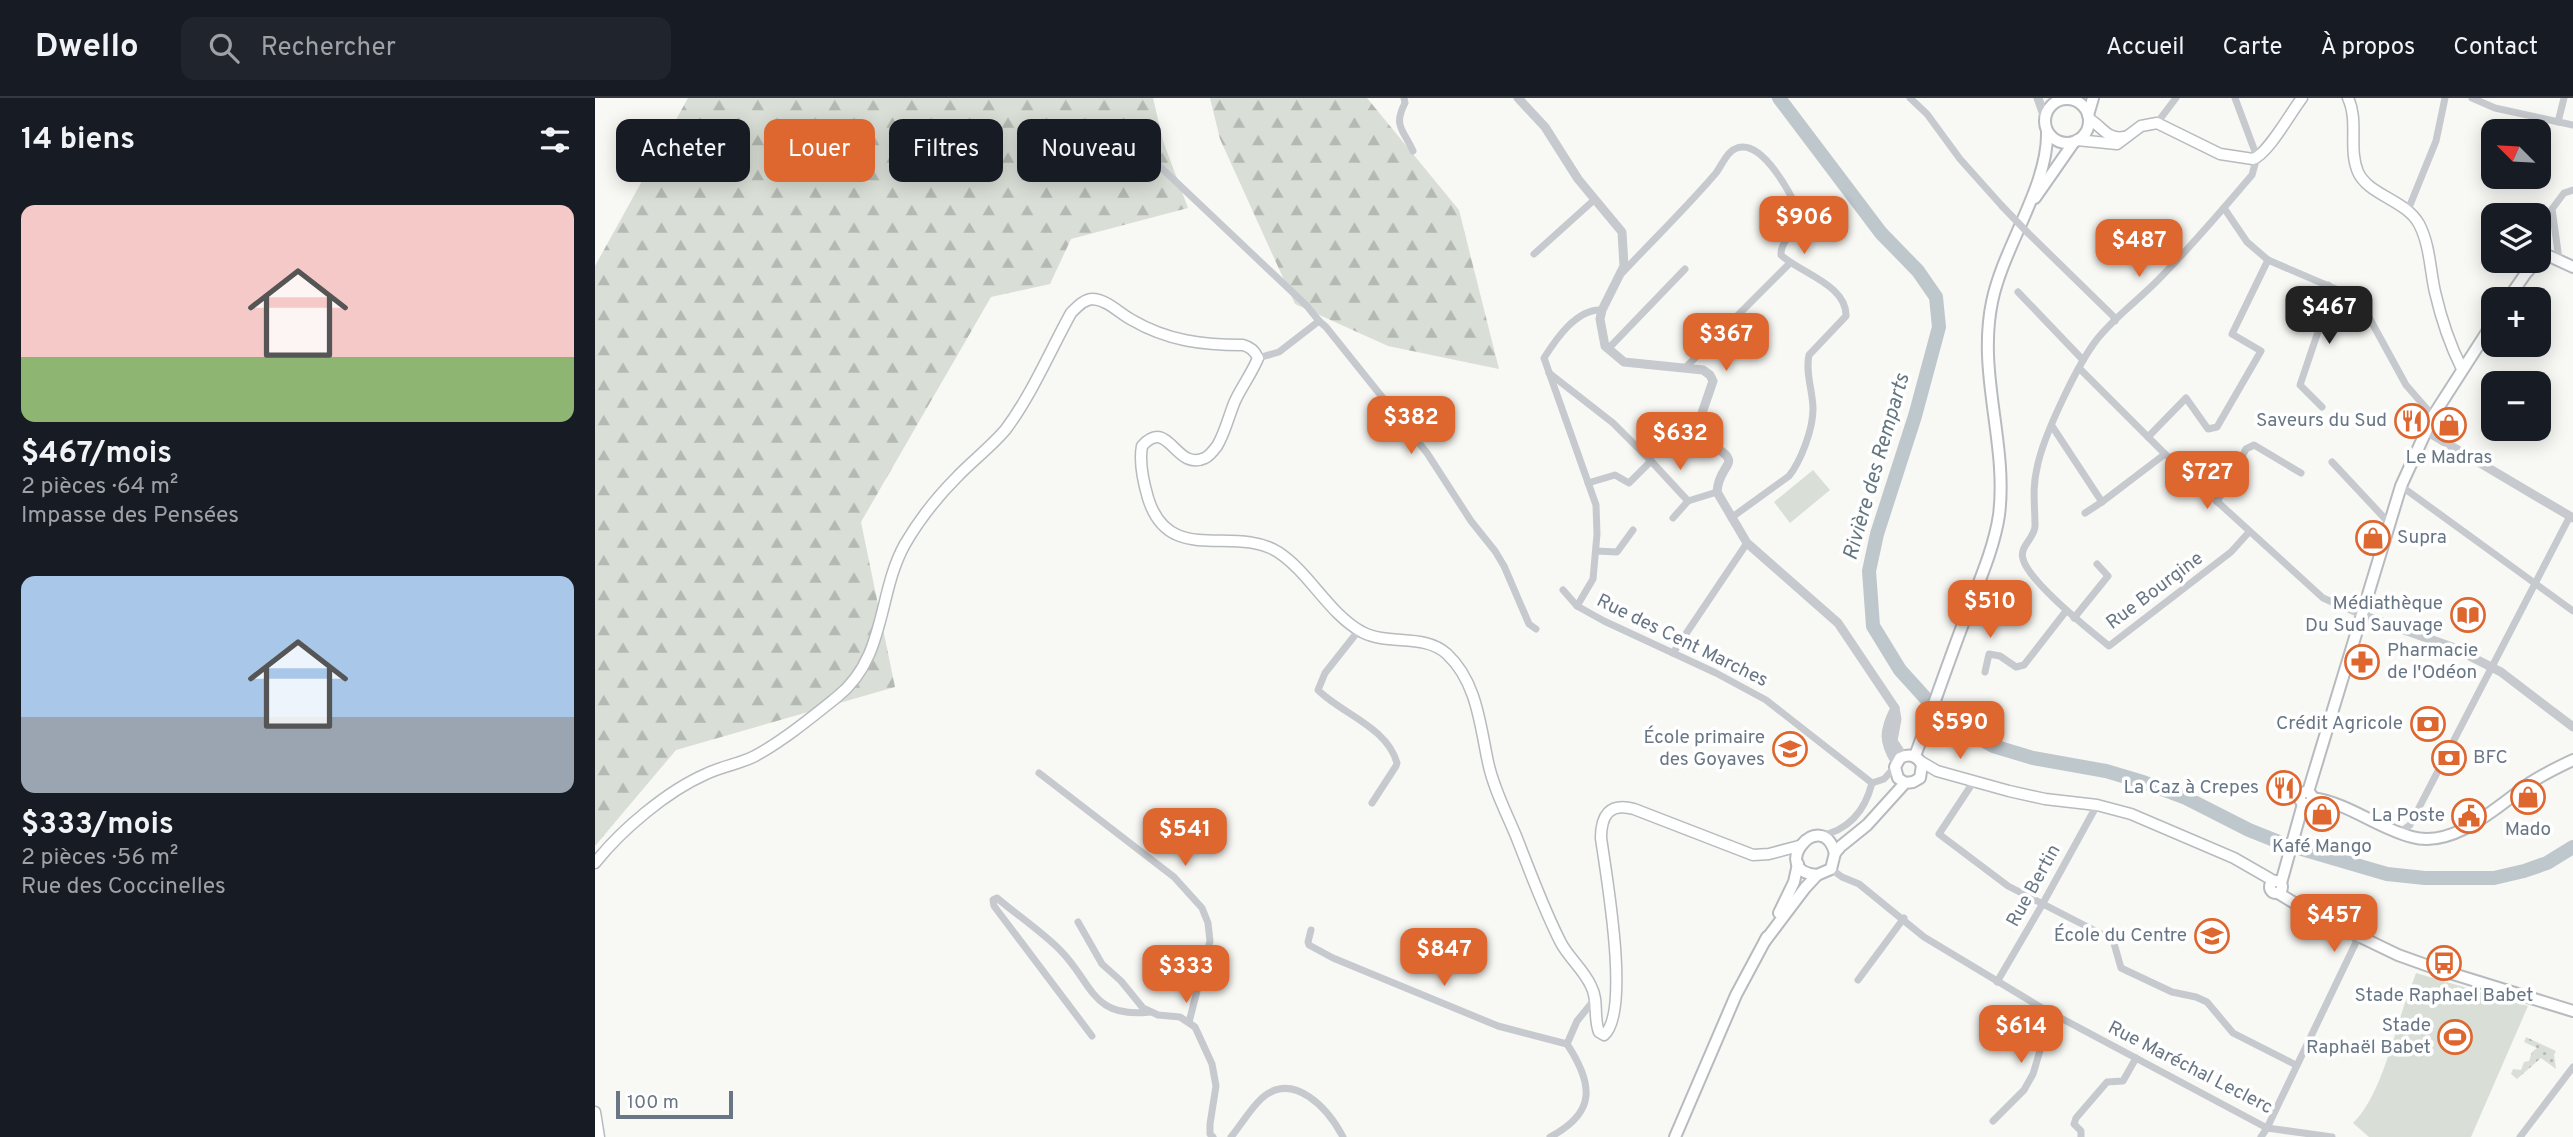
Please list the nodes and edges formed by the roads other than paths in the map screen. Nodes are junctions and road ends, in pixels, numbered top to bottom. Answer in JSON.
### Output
{"nodes":[{"id":1,"x":1403,"y":98,"type":"edge"},
{"id":2,"x":1518,"y":98,"type":"edge"},
{"id":3,"x":1910,"y":98,"type":"edge"},
{"id":4,"x":2038,"y":98,"type":"edge"},
{"id":5,"x":2068,"y":98,"type":"edge"},
{"id":6,"x":2094,"y":98,"type":"edge"},
{"id":7,"x":2176,"y":98,"type":"edge"},
{"id":8,"x":2235,"y":98,"type":"edge"},
{"id":9,"x":2302,"y":98,"type":"edge"},
{"id":10,"x":2348,"y":98,"type":"edge"},
{"id":11,"x":2445,"y":98,"type":"edge"},
{"id":12,"x":2472,"y":98,"type":"edge"},
{"id":13,"x":2564,"y":98,"type":"edge"},
{"id":14,"x":2089,"y":117,"type":"junction"},
{"id":15,"x":2045,"y":118,"type":"junction"},
{"id":16,"x":2558,"y":122,"type":"junction"},
{"id":17,"x":2157,"y":123,"type":"junction"},
{"id":18,"x":2573,"y":125,"type":"edge"},
{"id":19,"x":2047,"y":131,"type":"junction"},
{"id":20,"x":2128,"y":136,"type":"junction"},
{"id":21,"x":2075,"y":141,"type":"junction"},
{"id":22,"x":1413,"y":151,"type":"dead end"},
{"id":23,"x":2257,"y":158,"type":"junction"},
{"id":24,"x":1161,"y":168,"type":"edge"},
{"id":25,"x":2573,"y":191,"type":"edge"},
{"id":26,"x":1594,"y":200,"type":"junction"},
{"id":27,"x":2224,"y":208,"type":"junction"},
{"id":28,"x":2027,"y":209,"type":"junction"},
{"id":29,"x":2408,"y":210,"type":"junction"},
{"id":30,"x":1534,"y":254,"type":"dead end"},
{"id":31,"x":2551,"y":257,"type":"edge"},
{"id":32,"x":2559,"y":259,"type":"junction"},
{"id":33,"x":2268,"y":260,"type":"junction"},
{"id":34,"x":1790,"y":263,"type":"junction"},
{"id":35,"x":2573,"y":267,"type":"edge"},
{"id":36,"x":1685,"y":270,"type":"dead end"},
{"id":37,"x":1622,"y":274,"type":"junction"},
{"id":38,"x":2328,"y":285,"type":"junction"},
{"id":39,"x":2018,"y":292,"type":"dead end"},
{"id":40,"x":1601,"y":310,"type":"junction"},
{"id":41,"x":1319,"y":321,"type":"junction"},
{"id":42,"x":2115,"y":321,"type":"junction"},
{"id":43,"x":2481,"y":340,"type":"edge"},
{"id":44,"x":1608,"y":349,"type":"junction"},
{"id":45,"x":1258,"y":358,"type":"junction"},
{"id":46,"x":2081,"y":364,"type":"junction"},
{"id":47,"x":1686,"y":367,"type":"junction"},
{"id":48,"x":2462,"y":369,"type":"junction"},
{"id":49,"x":1549,"y":373,"type":"junction"},
{"id":50,"x":2322,"y":407,"type":"dead end"},
{"id":51,"x":2433,"y":416,"type":"junction"},
{"id":52,"x":2052,"y":426,"type":"junction"},
{"id":53,"x":2426,"y":431,"type":"junction"},
{"id":54,"x":2148,"y":437,"type":"junction"},
{"id":55,"x":2165,"y":454,"type":"junction"},
{"id":56,"x":1651,"y":461,"type":"junction"},
{"id":57,"x":2332,"y":462,"type":"dead end"},
{"id":58,"x":2301,"y":473,"type":"dead end"},
{"id":59,"x":1588,"y":483,"type":"junction"},
{"id":60,"x":2401,"y":486,"type":"junction"},
{"id":61,"x":1717,"y":492,"type":"junction"},
{"id":62,"x":1688,"y":501,"type":"junction"},
{"id":63,"x":2102,"y":502,"type":"junction"},
{"id":64,"x":2217,"y":502,"type":"junction"},
{"id":65,"x":2085,"y":513,"type":"dead end"},
{"id":66,"x":2571,"y":517,"type":"edge"},
{"id":67,"x":1673,"y":518,"type":"dead end"},
{"id":68,"x":1731,"y":518,"type":"junction"},
{"id":69,"x":2389,"y":523,"type":"junction"},
{"id":70,"x":1633,"y":530,"type":"dead end"},
{"id":71,"x":2249,"y":532,"type":"junction"},
{"id":72,"x":1747,"y":542,"type":"junction"},
{"id":73,"x":1596,"y":551,"type":"junction"},
{"id":74,"x":2097,"y":564,"type":"dead end"},
{"id":75,"x":2535,"y":584,"type":"junction"},
{"id":76,"x":1563,"y":590,"type":"dead end"},
{"id":77,"x":1577,"y":606,"type":"junction"},
{"id":78,"x":2066,"y":611,"type":"junction"},
{"id":79,"x":2573,"y":611,"type":"edge"},
{"id":80,"x":2362,"y":615,"type":"junction"},
{"id":81,"x":2074,"y":618,"type":"junction"},
{"id":82,"x":1537,"y":629,"type":"dead end"},
{"id":83,"x":1359,"y":630,"type":"junction"},
{"id":84,"x":1673,"y":653,"type":"junction"},
{"id":85,"x":2491,"y":667,"type":"junction"},
{"id":86,"x":1985,"y":672,"type":"dead end"},
{"id":87,"x":2573,"y":727,"type":"edge"},
{"id":88,"x":2573,"y":760,"type":"edge"},
{"id":89,"x":1905,"y":766,"type":"junction"},
{"id":90,"x":1936,"y":771,"type":"junction"},
{"id":91,"x":1039,"y":773,"type":"dead end"},
{"id":92,"x":1920,"y":778,"type":"junction"},
{"id":93,"x":1975,"y":781,"type":"junction"},
{"id":94,"x":1872,"y":783,"type":"junction"},
{"id":95,"x":2308,"y":798,"type":"junction"},
{"id":96,"x":1372,"y":803,"type":"dead end"},
{"id":97,"x":2097,"y":805,"type":"junction"},
{"id":98,"x":2400,"y":832,"type":"junction"},
{"id":99,"x":1821,"y":837,"type":"junction"},
{"id":100,"x":1850,"y":838,"type":"junction"},
{"id":101,"x":1799,"y":846,"type":"junction"},
{"id":102,"x":1835,"y":853,"type":"junction"},
{"id":103,"x":1769,"y":854,"type":"junction"},
{"id":104,"x":1798,"y":862,"type":"junction"},
{"id":105,"x":595,"y":863,"type":"edge"},
{"id":106,"x":1831,"y":869,"type":"junction"},
{"id":107,"x":1817,"y":875,"type":"junction"},
{"id":108,"x":2278,"y":883,"type":"junction"},
{"id":109,"x":2042,"y":905,"type":"junction"},
{"id":110,"x":1903,"y":918,"type":"junction"},
{"id":111,"x":1078,"y":922,"type":"dead end"},
{"id":112,"x":1311,"y":930,"type":"dead end"},
{"id":113,"x":2359,"y":936,"type":"junction"},
{"id":114,"x":1765,"y":941,"type":"junction"},
{"id":115,"x":1858,"y":980,"type":"dead end"},
{"id":116,"x":1997,"y":982,"type":"junction"},
{"id":117,"x":1596,"y":998,"type":"junction"},
{"id":118,"x":2573,"y":1011,"type":"edge"},
{"id":119,"x":1150,"y":1013,"type":"junction"},
{"id":120,"x":2059,"y":1017,"type":"junction"},
{"id":121,"x":1189,"y":1022,"type":"junction"},
{"id":122,"x":1092,"y":1036,"type":"dead end"},
{"id":123,"x":1567,"y":1044,"type":"junction"},
{"id":124,"x":2136,"y":1058,"type":"junction"},
{"id":125,"x":2296,"y":1065,"type":"junction"},
{"id":126,"x":2573,"y":1067,"type":"edge"},
{"id":127,"x":595,"y":1112,"type":"edge"},
{"id":128,"x":1993,"y":1121,"type":"dead end"},
{"id":129,"x":2267,"y":1128,"type":"junction"},
{"id":130,"x":599,"y":1137,"type":"edge"},
{"id":131,"x":1213,"y":1137,"type":"edge"},
{"id":132,"x":1231,"y":1137,"type":"edge"},
{"id":133,"x":1342,"y":1137,"type":"edge"},
{"id":134,"x":1550,"y":1137,"type":"edge"},
{"id":135,"x":1675,"y":1137,"type":"edge"},
{"id":136,"x":2081,"y":1137,"type":"edge"},
{"id":137,"x":2261,"y":1137,"type":"edge"},
{"id":138,"x":2332,"y":1137,"type":"edge"},
{"id":139,"x":2520,"y":1137,"type":"edge"}],
"edges":[{"from":1,"to":22,"type":"street"},
{"from":2,"to":26,"type":"street"},
{"from":3,"to":42,"type":"street","bridge":true},
{"from":4,"to":15,"type":"street"},
{"from":5,"to":14,"type":"main road"},
{"from":5,"to":15,"type":"main road"},
{"from":6,"to":14,"type":"main road"},
{"from":7,"to":17,"type":"street"},
{"from":8,"to":23,"type":"street"},
{"from":9,"to":23,"type":"main road"},
{"from":10,"to":29,"type":"main road"},
{"from":11,"to":29,"type":"street"},
{"from":12,"to":16,"type":"street"},
{"from":13,"to":16,"type":"street"},
{"from":14,"to":20,"type":"main road"},
{"from":14,"to":21,"type":"main road"},
{"from":15,"to":19,"type":"main road"},
{"from":16,"to":18,"type":"street"},
{"from":17,"to":20,"type":"main road"},
{"from":17,"to":23,"type":"main road"},
{"from":19,"to":21,"type":"main road"},
{"from":19,"to":28,"type":"main road"},
{"from":20,"to":21,"type":"main road"},
{"from":21,"to":28,"type":"main road"},
{"from":23,"to":27,"type":"street","name":"Rue Bourgine"},
{"from":24,"to":41,"type":"street"},
{"from":25,"to":32,"type":"street"},
{"from":26,"to":30,"type":"street"},
{"from":26,"to":37,"type":"street"},
{"from":27,"to":33,"type":"street"},
{"from":27,"to":42,"type":"street","name":"Rue Bourgine"},
{"from":28,"to":89,"type":"main road"},
{"from":29,"to":48,"type":"main road"},
{"from":31,"to":32,"type":"main road"},
{"from":32,"to":35,"type":"main road"},
{"from":33,"to":38,"type":"street"},
{"from":33,"to":54,"type":"street"},
{"from":34,"to":37,"type":"street"},
{"from":34,"to":47,"type":"street"},
{"from":34,"to":68,"type":"street"},
{"from":36,"to":44,"type":"street"},
{"from":37,"to":40,"type":"street"},
{"from":38,"to":50,"type":"street"},
{"from":38,"to":51,"type":"street"},
{"from":39,"to":46,"type":"street"},
{"from":40,"to":44,"type":"street"},
{"from":40,"to":49,"type":"street"},
{"from":41,"to":45,"type":"street"},
{"from":41,"to":82,"type":"street"},
{"from":42,"to":46,"type":"street","name":"Rue Bourgine"},
{"from":43,"to":48,"type":"main road"},
{"from":44,"to":47,"type":"street"},
{"from":45,"to":83,"type":"main road"},
{"from":45,"to":105,"type":"main road"},
{"from":46,"to":52,"type":"street","name":"Rue Bourgine"},
{"from":46,"to":54,"type":"street"},
{"from":47,"to":61,"type":"street"},
{"from":48,"to":51,"type":"main road"},
{"from":49,"to":56,"type":"street"},
{"from":49,"to":59,"type":"street"},
{"from":51,"to":53,"type":"main road"},
{"from":52,"to":63,"type":"street"},
{"from":52,"to":78,"type":"street","name":"Rue Bourgine"},
{"from":53,"to":60,"type":"main road"},
{"from":53,"to":66,"type":"street"},
{"from":54,"to":55,"type":"street"},
{"from":55,"to":63,"type":"street"},
{"from":55,"to":64,"type":"street"},
{"from":56,"to":59,"type":"street"},
{"from":56,"to":62,"type":"street"},
{"from":57,"to":69,"type":"street"},
{"from":58,"to":64,"type":"street"},
{"from":59,"to":73,"type":"street"},
{"from":60,"to":69,"type":"main road"},
{"from":60,"to":75,"type":"street"},
{"from":61,"to":62,"type":"street"},
{"from":61,"to":68,"type":"street"},
{"from":62,"to":67,"type":"street"},
{"from":63,"to":65,"type":"street"},
{"from":64,"to":71,"type":"street"},
{"from":66,"to":75,"type":"street"},
{"from":68,"to":72,"type":"street"},
{"from":69,"to":80,"type":"main road"},
{"from":70,"to":73,"type":"street"},
{"from":71,"to":80,"type":"street"},
{"from":71,"to":81,"type":"street","name":"Rue Bourgine"},
{"from":72,"to":84,"type":"street"},
{"from":72,"to":89,"type":"street"},
{"from":73,"to":77,"type":"street"},
{"from":74,"to":81,"type":"street"},
{"from":75,"to":79,"type":"street"},
{"from":75,"to":85,"type":"street"},
{"from":76,"to":77,"type":"street"},
{"from":77,"to":84,"type":"street","name":"Rue des Cent Marches"},
{"from":78,"to":81,"type":"street","name":"Rue Bourgine"},
{"from":78,"to":86,"type":"street"},
{"from":80,"to":85,"type":"street"},
{"from":80,"to":95,"type":"main road"},
{"from":83,"to":96,"type":"street"},
{"from":83,"to":117,"type":"main road"},
{"from":84,"to":94,"type":"street","name":"Rue des Cent Marches"},
{"from":85,"to":87,"type":"street"},
{"from":85,"to":98,"type":"street"},
{"from":88,"to":98,"type":"main road"},
{"from":89,"to":90,"type":"main road"},
{"from":89,"to":92,"type":"main road"},
{"from":89,"to":92,"type":"main road"},
{"from":89,"to":94,"type":"street"},
{"from":89,"to":100,"type":"main road"},
{"from":90,"to":92,"type":"main road"},
{"from":90,"to":93,"type":"main road"},
{"from":91,"to":121,"type":"street"},
{"from":93,"to":97,"type":"main road"},
{"from":93,"to":109,"type":"street"},
{"from":94,"to":99,"type":"street"},
{"from":95,"to":98,"type":"main road"},
{"from":95,"to":108,"type":"main road"},
{"from":97,"to":108,"type":"main road"},
{"from":97,"to":109,"type":"street","name":"Rue Bertin"},
{"from":99,"to":100,"type":"main road"},
{"from":99,"to":101,"type":"main road"},
{"from":99,"to":102,"type":"main road"},
{"from":100,"to":102,"type":"main road"},
{"from":101,"to":103,"type":"main road"},
{"from":101,"to":104,"type":"main road"},
{"from":102,"to":106,"type":"main road"},
{"from":103,"to":104,"type":"main road"},
{"from":103,"to":117,"type":"main road"},
{"from":104,"to":107,"type":"main road"},
{"from":104,"to":114,"type":"main road"},
{"from":106,"to":107,"type":"main road"},
{"from":106,"to":110,"type":"street","name":"Rue Maréchal Leclerc"},
{"from":107,"to":114,"type":"main road"},
{"from":108,"to":113,"type":"main road"},
{"from":109,"to":116,"type":"street","name":"Rue Bertin"},
{"from":109,"to":125,"type":"street"},
{"from":110,"to":115,"type":"street"},
{"from":110,"to":116,"type":"street","name":"Rue Maréchal Leclerc"},
{"from":111,"to":119,"type":"street"},
{"from":112,"to":123,"type":"street"},
{"from":113,"to":118,"type":"main road"},
{"from":113,"to":125,"type":"street"},
{"from":114,"to":135,"type":"main road"},
{"from":116,"to":120,"type":"street","name":"Rue Maréchal Leclerc"},
{"from":117,"to":123,"type":"street"},
{"from":119,"to":121,"type":"street"},
{"from":119,"to":122,"type":"street"},
{"from":120,"to":124,"type":"street","name":"Rue Maréchal Leclerc"},
{"from":120,"to":128,"type":"street"},
{"from":121,"to":131,"type":"street"},
{"from":123,"to":134,"type":"street"},
{"from":124,"to":129,"type":"street","name":"Rue Maréchal Leclerc"},
{"from":124,"to":136,"type":"street"},
{"from":125,"to":129,"type":"street"},
{"from":126,"to":139,"type":"street"},
{"from":127,"to":130,"type":"main road"},
{"from":129,"to":137,"type":"street"},
{"from":129,"to":138,"type":"street","name":"Rue Maréchal Leclerc"},
{"from":132,"to":133,"type":"street"}]}
